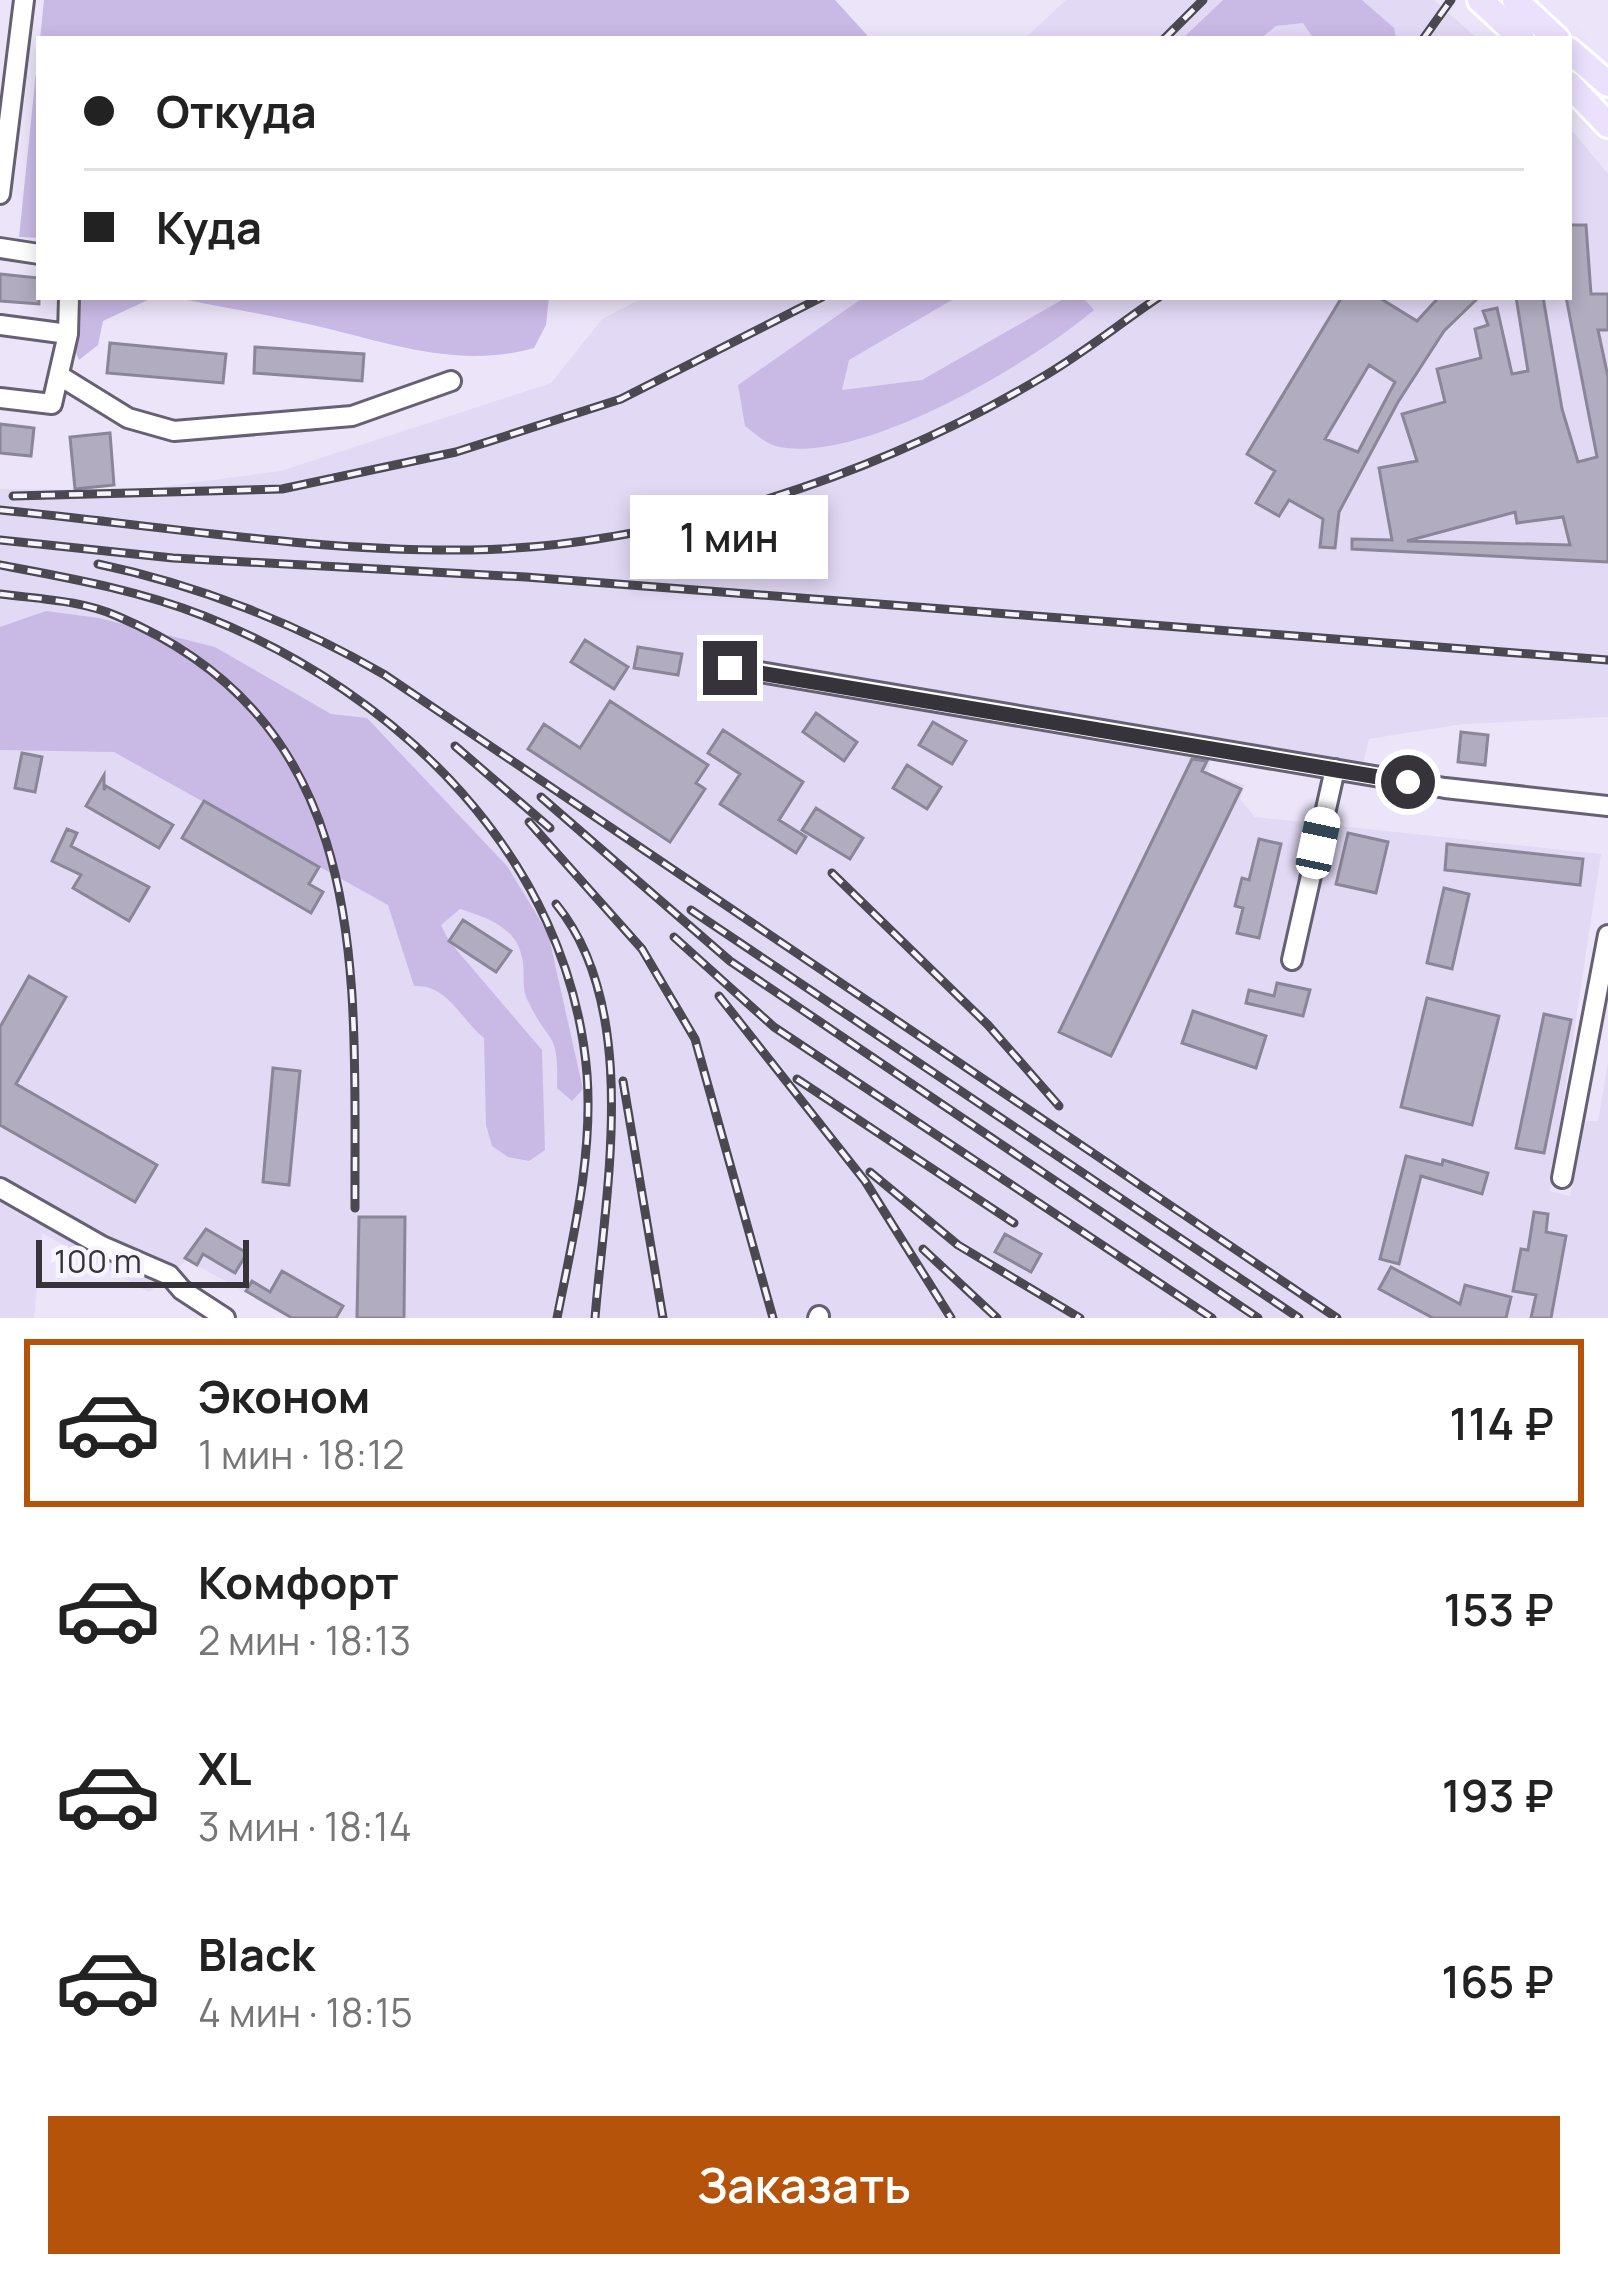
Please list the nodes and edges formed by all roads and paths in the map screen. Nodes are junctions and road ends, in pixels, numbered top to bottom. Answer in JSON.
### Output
{"nodes":[{"id":1,"x":24,"y":0,"type":"edge"},
{"id":2,"x":1480,"y":0,"type":"edge"},
{"id":3,"x":1515,"y":0,"type":"edge"},
{"id":4,"x":1519,"y":36,"type":"edge"},
{"id":5,"x":1554,"y":36,"type":"edge"},
{"id":6,"x":1572,"y":53,"type":"edge"},
{"id":7,"x":1608,"y":84,"type":"edge"},
{"id":8,"x":1572,"y":87,"type":"edge"},
{"id":9,"x":1608,"y":125,"type":"edge"},
{"id":10,"x":0,"y":194,"type":"edge"},
{"id":11,"x":0,"y":248,"type":"edge"},
{"id":12,"x":36,"y":254,"type":"edge"},
{"id":13,"x":69,"y":300,"type":"edge"},
{"id":14,"x":0,"y":325,"type":"edge"},
{"id":15,"x":68,"y":334,"type":"junction"},
{"id":16,"x":60,"y":376,"type":"junction"},
{"id":17,"x":452,"y":381,"type":"dead end"},
{"id":18,"x":0,"y":398,"type":"edge"},
{"id":19,"x":730,"y":668,"type":"dead end"},
{"id":20,"x":1335,"y":770,"type":"junction"},
{"id":21,"x":1608,"y":806,"type":"edge"},
{"id":22,"x":1608,"y":934,"type":"edge"},
{"id":23,"x":1292,"y":960,"type":"dead end"},
{"id":24,"x":1562,"y":1178,"type":"dead end"},
{"id":25,"x":0,"y":1188,"type":"edge"},
{"id":26,"x":225,"y":1318,"type":"edge"}],
"edges":[{"from":1,"to":10,"type":"street"},
{"from":2,"to":4,"type":"main road"},
{"from":3,"to":5,"type":"main road"},
{"from":6,"to":7,"type":"main road"},
{"from":8,"to":9,"type":"main road"},
{"from":11,"to":12,"type":"street"},
{"from":13,"to":15,"type":"street"},
{"from":14,"to":15,"type":"street"},
{"from":15,"to":16,"type":"street"},
{"from":16,"to":17,"type":"street"},
{"from":16,"to":18,"type":"street"},
{"from":19,"to":20,"type":"street"},
{"from":20,"to":21,"type":"street"},
{"from":20,"to":23,"type":"street"},
{"from":22,"to":24,"type":"street"},
{"from":25,"to":26,"type":"street"}]}
